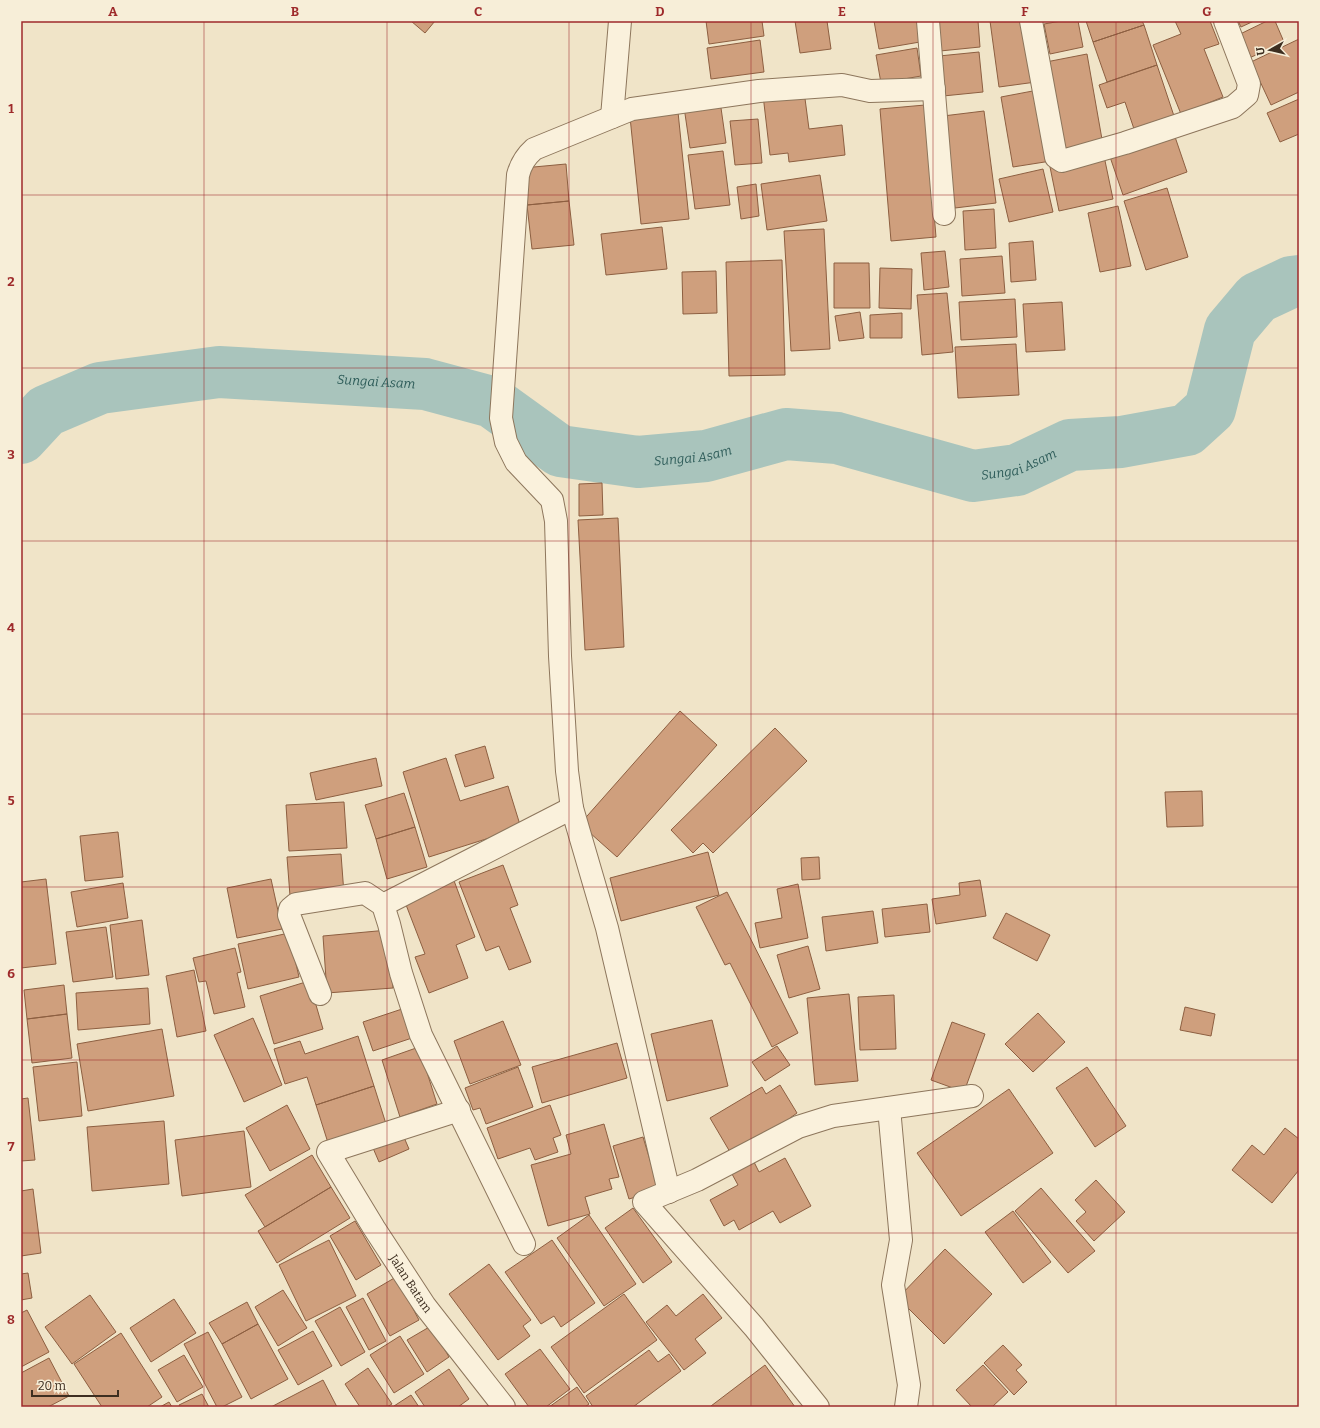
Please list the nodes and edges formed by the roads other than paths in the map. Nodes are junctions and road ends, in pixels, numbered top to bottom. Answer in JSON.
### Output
{"nodes":[{"id":1,"x":620,"y":21,"type":"edge"},
{"id":2,"x":928,"y":21,"type":"edge"},
{"id":3,"x":1031,"y":21,"type":"edge"},
{"id":4,"x":1225,"y":21,"type":"edge"},
{"id":5,"x":934,"y":89,"type":"junction"},
{"id":6,"x":612,"y":117,"type":"junction"},
{"id":7,"x":944,"y":214,"type":"dead end"},
{"id":8,"x":572,"y":808,"type":"junction"},
{"id":9,"x":383,"y":905,"type":"junction"},
{"id":10,"x":320,"y":994,"type":"dead end"},
{"id":11,"x":972,"y":1096,"type":"dead end"},
{"id":12,"x":889,"y":1108,"type":"junction"},
{"id":13,"x":459,"y":1110,"type":"junction"},
{"id":14,"x":669,"y":1192,"type":"junction"},
{"id":15,"x":524,"y":1244,"type":"dead end"},
{"id":16,"x":504,"y":1407,"type":"edge"},
{"id":17,"x":818,"y":1407,"type":"edge"},
{"id":18,"x":906,"y":1407,"type":"edge"}],
"edges":[{"from":1,"to":6,"type":"street"},
{"from":2,"to":5,"type":"street"},
{"from":3,"to":4,"type":"street"},
{"from":5,"to":6,"type":"street"},
{"from":5,"to":7,"type":"street"},
{"from":6,"to":8,"type":"street"},
{"from":8,"to":9,"type":"street"},
{"from":8,"to":14,"type":"street"},
{"from":9,"to":10,"type":"street"},
{"from":9,"to":13,"type":"street"},
{"from":11,"to":12,"type":"street"},
{"from":12,"to":14,"type":"street"},
{"from":12,"to":18,"type":"street"},
{"from":13,"to":15,"type":"street"},
{"from":13,"to":16,"type":"street","name":"Jalan Batam"},
{"from":14,"to":17,"type":"street"}]}
